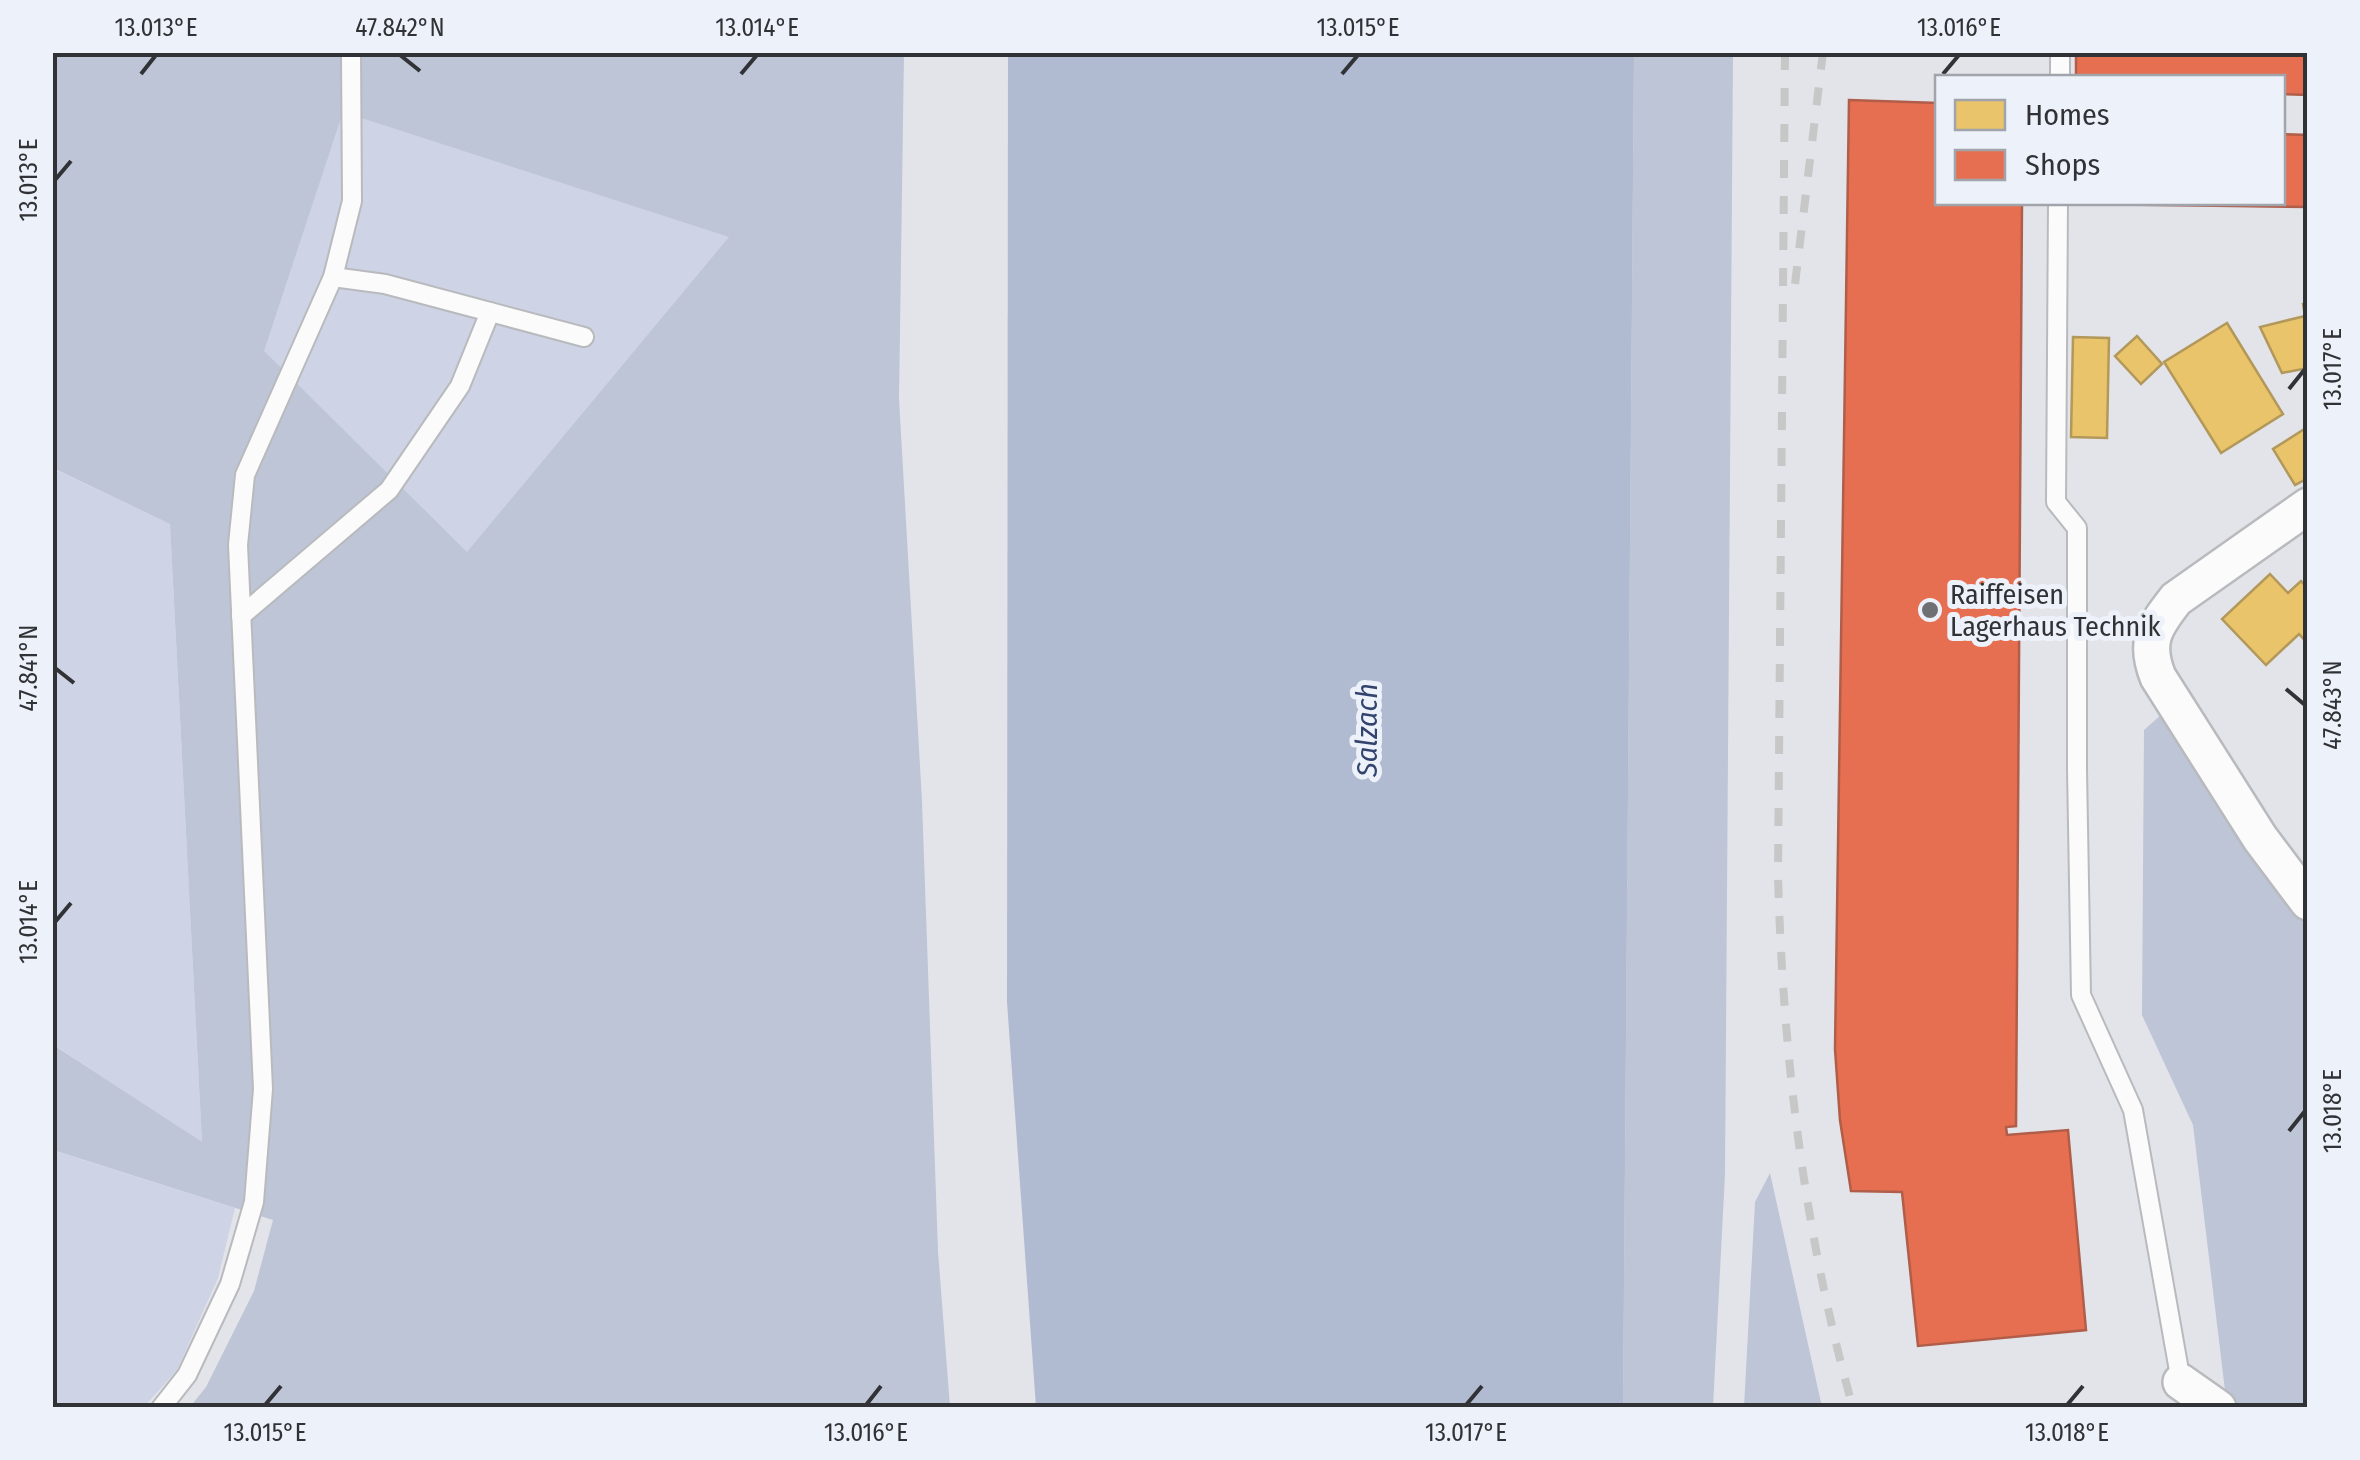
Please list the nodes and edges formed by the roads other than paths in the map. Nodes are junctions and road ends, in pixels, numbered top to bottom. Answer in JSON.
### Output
{"nodes":[{"id":1,"x":352,"y":52,"type":"edge"},
{"id":2,"x":2058,"y":205,"type":"edge"},
{"id":3,"x":333,"y":277,"type":"junction"},
{"id":4,"x":490,"y":312,"type":"junction"},
{"id":5,"x":584,"y":338,"type":"dead end"},
{"id":6,"x":2308,"y":506,"type":"edge"},
{"id":7,"x":241,"y":616,"type":"junction"},
{"id":8,"x":2308,"y":902,"type":"edge"},
{"id":9,"x":2181,"y":1382,"type":"joint"},
{"id":10,"x":160,"y":1408,"type":"edge"},
{"id":11,"x":2218,"y":1408,"type":"edge"}],
"edges":[{"from":1,"to":3,"type":"lane"},
{"from":2,"to":9,"type":"lane"},
{"from":3,"to":4,"type":"lane"},
{"from":3,"to":7,"type":"lane"},
{"from":4,"to":5,"type":"lane"},
{"from":4,"to":7,"type":"lane"},
{"from":6,"to":8,"type":"street"},
{"from":7,"to":10,"type":"lane"},
{"from":9,"to":11,"type":"street"}]}
